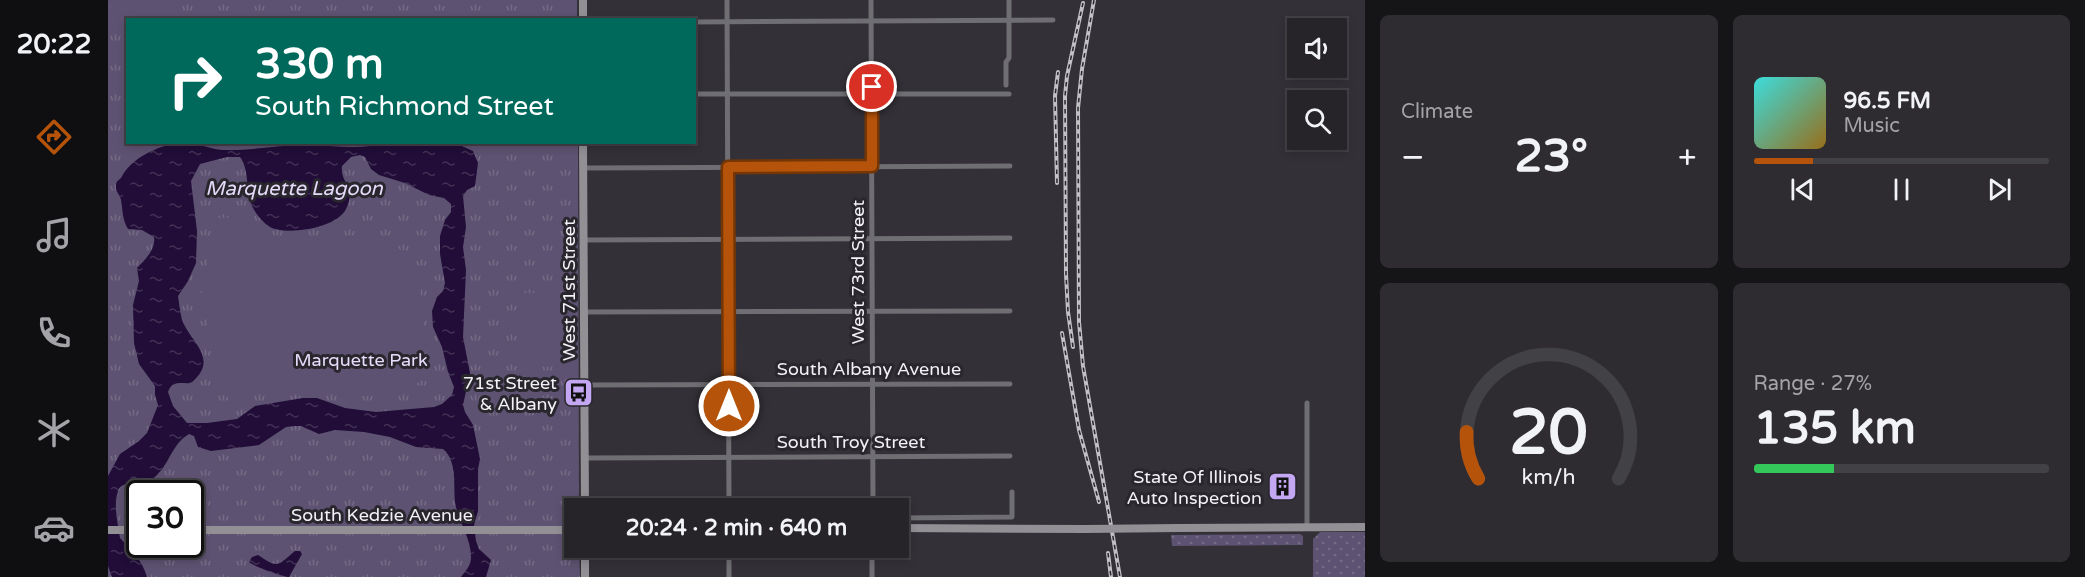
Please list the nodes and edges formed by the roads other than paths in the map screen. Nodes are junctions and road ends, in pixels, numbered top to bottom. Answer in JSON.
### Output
{"nodes":[{"id":1,"x":583,"y":0,"type":"edge"},
{"id":2,"x":727,"y":0,"type":"edge"},
{"id":3,"x":872,"y":0,"type":"edge"},
{"id":4,"x":1009,"y":0,"type":"edge"},
{"id":5,"x":583,"y":18,"type":"edge"},
{"id":6,"x":1053,"y":20,"type":"dead end"},
{"id":7,"x":872,"y":21,"type":"junction"},
{"id":8,"x":1009,"y":21,"type":"junction"},
{"id":9,"x":696,"y":22,"type":"edge"},
{"id":10,"x":728,"y":22,"type":"junction"},
{"id":11,"x":1006,"y":85,"type":"dead end"},
{"id":12,"x":696,"y":94,"type":"edge"},
{"id":13,"x":728,"y":94,"type":"junction"},
{"id":14,"x":872,"y":94,"type":"junction"},
{"id":15,"x":1009,"y":94,"type":"dead end"},
{"id":16,"x":583,"y":144,"type":"edge"},
{"id":17,"x":872,"y":166,"type":"junction"},
{"id":18,"x":1010,"y":166,"type":"dead end"},
{"id":19,"x":728,"y":167,"type":"junction"},
{"id":20,"x":584,"y":168,"type":"junction"},
{"id":21,"x":872,"y":238,"type":"junction"},
{"id":22,"x":1010,"y":238,"type":"dead end"},
{"id":23,"x":728,"y":239,"type":"junction"},
{"id":24,"x":584,"y":240,"type":"junction"},
{"id":25,"x":873,"y":311,"type":"junction"},
{"id":26,"x":1010,"y":311,"type":"dead end"},
{"id":27,"x":584,"y":312,"type":"junction"},
{"id":28,"x":729,"y":312,"type":"junction"},
{"id":29,"x":873,"y":384,"type":"junction"},
{"id":30,"x":1010,"y":384,"type":"dead end"},
{"id":31,"x":585,"y":385,"type":"junction"},
{"id":32,"x":729,"y":385,"type":"junction"},
{"id":33,"x":1307,"y":404,"type":"dead end"},
{"id":34,"x":873,"y":456,"type":"junction"},
{"id":35,"x":1010,"y":456,"type":"dead end"},
{"id":36,"x":729,"y":457,"type":"junction"},
{"id":37,"x":585,"y":458,"type":"junction"},
{"id":38,"x":1012,"y":492,"type":"dead end"},
{"id":39,"x":585,"y":498,"type":"edge"},
{"id":40,"x":729,"y":498,"type":"edge"},
{"id":41,"x":873,"y":498,"type":"edge"},
{"id":42,"x":909,"y":518,"type":"edge"},
{"id":43,"x":1307,"y":527,"type":"junction"},
{"id":44,"x":1365,"y":527,"type":"edge"},
{"id":45,"x":909,"y":528,"type":"edge"},
{"id":46,"x":108,"y":530,"type":"edge"},
{"id":47,"x":126,"y":530,"type":"edge"},
{"id":48,"x":204,"y":530,"type":"edge"},
{"id":49,"x":564,"y":530,"type":"edge"},
{"id":50,"x":585,"y":558,"type":"edge"},
{"id":51,"x":729,"y":558,"type":"edge"},
{"id":52,"x":872,"y":558,"type":"edge"},
{"id":53,"x":585,"y":577,"type":"edge"},
{"id":54,"x":729,"y":577,"type":"edge"},
{"id":55,"x":872,"y":577,"type":"edge"}],
"edges":[{"from":1,"to":5,"type":"main road"},
{"from":2,"to":10,"type":"street"},
{"from":3,"to":7,"type":"street","name":"West 73rd Street"},
{"from":4,"to":8,"type":"street"},
{"from":6,"to":8,"type":"street"},
{"from":7,"to":8,"type":"street"},
{"from":7,"to":10,"type":"street"},
{"from":7,"to":14,"type":"street","name":"West 73rd Street"},
{"from":8,"to":11,"type":"street"},
{"from":9,"to":10,"type":"street"},
{"from":10,"to":13,"type":"street"},
{"from":12,"to":13,"type":"street"},
{"from":13,"to":14,"type":"street"},
{"from":13,"to":19,"type":"street"},
{"from":14,"to":15,"type":"street"},
{"from":14,"to":17,"type":"street","name":"West 73rd Street"},
{"from":16,"to":20,"type":"main road","name":"West 71st Street"},
{"from":17,"to":18,"type":"street"},
{"from":17,"to":19,"type":"street"},
{"from":17,"to":21,"type":"street","name":"West 73rd Street"},
{"from":19,"to":20,"type":"street"},
{"from":19,"to":23,"type":"street"},
{"from":20,"to":24,"type":"main road","name":"West 71st Street"},
{"from":21,"to":22,"type":"street"},
{"from":21,"to":23,"type":"street"},
{"from":21,"to":25,"type":"street","name":"West 73rd Street"},
{"from":23,"to":24,"type":"street"},
{"from":23,"to":28,"type":"street"},
{"from":24,"to":27,"type":"main road","name":"West 71st Street"},
{"from":25,"to":26,"type":"street"},
{"from":25,"to":28,"type":"street"},
{"from":25,"to":29,"type":"street","name":"West 73rd Street"},
{"from":27,"to":28,"type":"street"},
{"from":27,"to":31,"type":"main road","name":"West 71st Street"},
{"from":28,"to":32,"type":"street"},
{"from":29,"to":30,"type":"street","name":"South Albany Avenue"},
{"from":29,"to":32,"type":"street","name":"South Albany Avenue"},
{"from":29,"to":34,"type":"street","name":"West 73rd Street"},
{"from":31,"to":32,"type":"street","name":"South Albany Avenue"},
{"from":31,"to":37,"type":"main road","name":"West 71st Street"},
{"from":32,"to":36,"type":"street"},
{"from":33,"to":43,"type":"street"},
{"from":34,"to":35,"type":"street","name":"South Troy Street"},
{"from":34,"to":36,"type":"street","name":"South Troy Street"},
{"from":34,"to":41,"type":"street","name":"West 73rd Street"},
{"from":36,"to":37,"type":"street","name":"South Troy Street"},
{"from":36,"to":40,"type":"street"},
{"from":37,"to":39,"type":"main road","name":"West 71st Street"},
{"from":38,"to":42,"type":"street"},
{"from":43,"to":44,"type":"main road"},
{"from":43,"to":45,"type":"main road","bridge":true},
{"from":46,"to":47,"type":"main road"},
{"from":48,"to":49,"type":"main road","name":"South Kedzie Avenue"},
{"from":50,"to":53,"type":"main road"},
{"from":51,"to":54,"type":"street"},
{"from":52,"to":55,"type":"street"}]}
